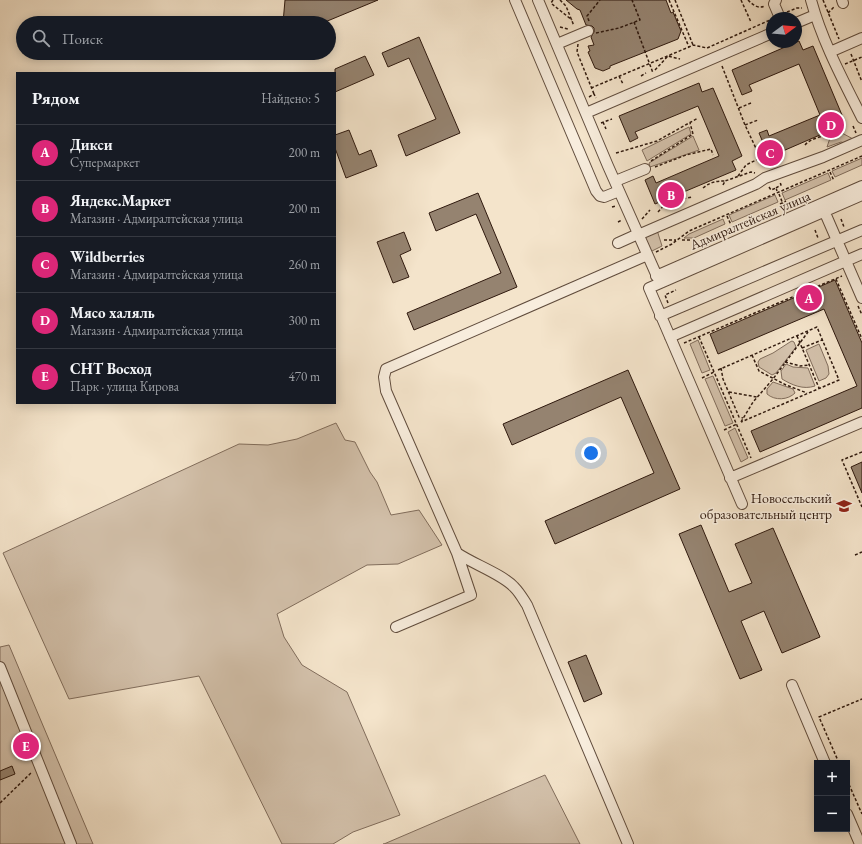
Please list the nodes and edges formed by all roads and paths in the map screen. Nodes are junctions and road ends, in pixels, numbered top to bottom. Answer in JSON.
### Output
{"nodes":[{"id":1,"x":516,"y":0,"type":"edge"},
{"id":2,"x":538,"y":0,"type":"edge"},
{"id":3,"x":553,"y":0,"type":"edge"},
{"id":4,"x":560,"y":0,"type":"edge"},
{"id":5,"x":600,"y":0,"type":"edge"},
{"id":6,"x":632,"y":0,"type":"edge"},
{"id":7,"x":669,"y":0,"type":"edge"},
{"id":8,"x":675,"y":0,"type":"edge"},
{"id":9,"x":741,"y":0,"type":"edge"},
{"id":10,"x":748,"y":0,"type":"edge"},
{"id":11,"x":755,"y":0,"type":"edge"},
{"id":12,"x":811,"y":0,"type":"edge"},
{"id":13,"x":773,"y":2,"type":"edge"},
{"id":14,"x":841,"y":2,"type":"edge"},
{"id":15,"x":752,"y":4,"type":"junction"},
{"id":16,"x":802,"y":8,"type":"dead end"},
{"id":17,"x":779,"y":12,"type":"edge"},
{"id":18,"x":789,"y":12,"type":"edge"},
{"id":19,"x":828,"y":12,"type":"dead end"},
{"id":20,"x":815,"y":15,"type":"junction"},
{"id":21,"x":572,"y":20,"type":"junction"},
{"id":22,"x":802,"y":20,"type":"edge"},
{"id":23,"x":634,"y":22,"type":"junction"},
{"id":24,"x":751,"y":22,"type":"dead end"},
{"id":25,"x":766,"y":22,"type":"edge"},
{"id":26,"x":568,"y":29,"type":"dead end"},
{"id":27,"x":591,"y":29,"type":"junction"},
{"id":28,"x":555,"y":30,"type":"dead end"},
{"id":29,"x":576,"y":30,"type":"dead end"},
{"id":30,"x":766,"y":36,"type":"edge"},
{"id":31,"x":862,"y":38,"type":"edge"},
{"id":32,"x":579,"y":39,"type":"dead end"},
{"id":33,"x":557,"y":44,"type":"junction"},
{"id":34,"x":693,"y":45,"type":"junction"},
{"id":35,"x":689,"y":47,"type":"junction"},
{"id":36,"x":830,"y":52,"type":"junction"},
{"id":37,"x":668,"y":56,"type":"junction"},
{"id":38,"x":862,"y":57,"type":"edge"},
{"id":39,"x":680,"y":59,"type":"dead end"},
{"id":40,"x":853,"y":61,"type":"dead end"},
{"id":41,"x":650,"y":64,"type":"junction"},
{"id":42,"x":722,"y":66,"type":"dead end"},
{"id":43,"x":655,"y":70,"type":"dead end"},
{"id":44,"x":652,"y":71,"type":"dead end"},
{"id":45,"x":646,"y":74,"type":"dead end"},
{"id":46,"x":620,"y":76,"type":"junction"},
{"id":47,"x":641,"y":76,"type":"dead end"},
{"id":48,"x":623,"y":84,"type":"dead end"},
{"id":49,"x":592,"y":88,"type":"junction"},
{"id":50,"x":594,"y":94,"type":"junction"},
{"id":51,"x":584,"y":99,"type":"dead end"},
{"id":52,"x":596,"y":100,"type":"dead end"},
{"id":53,"x":751,"y":103,"type":"dead end"},
{"id":54,"x":738,"y":108,"type":"junction"},
{"id":55,"x":586,"y":113,"type":"junction"},
{"id":56,"x":698,"y":118,"type":"dead end"},
{"id":57,"x":862,"y":118,"type":"edge"},
{"id":58,"x":612,"y":119,"type":"dead end"},
{"id":59,"x":758,"y":120,"type":"dead end"},
{"id":60,"x":603,"y":122,"type":"junction"},
{"id":61,"x":690,"y":123,"type":"junction"},
{"id":62,"x":599,"y":124,"type":"dead end"},
{"id":63,"x":745,"y":125,"type":"junction"},
{"id":64,"x":606,"y":129,"type":"dead end"},
{"id":65,"x":828,"y":136,"type":"dead end"},
{"id":66,"x":862,"y":140,"type":"edge"},
{"id":67,"x":805,"y":145,"type":"dead end"},
{"id":68,"x":616,"y":153,"type":"dead end"},
{"id":69,"x":713,"y":154,"type":"dead end"},
{"id":70,"x":862,"y":156,"type":"edge"},
{"id":71,"x":760,"y":158,"type":"junction"},
{"id":72,"x":775,"y":166,"type":"dead end"},
{"id":73,"x":648,"y":169,"type":"junction"},
{"id":74,"x":830,"y":172,"type":"dead end"},
{"id":75,"x":757,"y":173,"type":"dead end"},
{"id":76,"x":738,"y":177,"type":"junction"},
{"id":77,"x":725,"y":181,"type":"junction"},
{"id":78,"x":834,"y":181,"type":"dead end"},
{"id":79,"x":723,"y":185,"type":"dead end"},
{"id":80,"x":618,"y":186,"type":"junction"},
{"id":81,"x":769,"y":186,"type":"dead end"},
{"id":82,"x":862,"y":186,"type":"edge"},
{"id":83,"x":703,"y":188,"type":"dead end"},
{"id":84,"x":777,"y":191,"type":"dead end"},
{"id":85,"x":778,"y":194,"type":"dead end"},
{"id":86,"x":862,"y":196,"type":"edge"},
{"id":87,"x":692,"y":197,"type":"dead end"},
{"id":88,"x":786,"y":201,"type":"dead end"},
{"id":89,"x":781,"y":203,"type":"junction"},
{"id":90,"x":616,"y":206,"type":"dead end"},
{"id":91,"x":612,"y":207,"type":"dead end"},
{"id":92,"x":823,"y":208,"type":"junction"},
{"id":93,"x":650,"y":210,"type":"dead end"},
{"id":94,"x":658,"y":212,"type":"dead end"},
{"id":95,"x":787,"y":215,"type":"dead end"},
{"id":96,"x":727,"y":216,"type":"dead end"},
{"id":97,"x":622,"y":220,"type":"dead end"},
{"id":98,"x":641,"y":220,"type":"dead end"},
{"id":99,"x":618,"y":222,"type":"dead end"},
{"id":100,"x":731,"y":225,"type":"dead end"},
{"id":101,"x":815,"y":230,"type":"dead end"},
{"id":102,"x":862,"y":230,"type":"edge"},
{"id":103,"x":638,"y":235,"type":"junction"},
{"id":104,"x":664,"y":240,"type":"dead end"},
{"id":105,"x":676,"y":240,"type":"dead end"},
{"id":106,"x":682,"y":240,"type":"dead end"},
{"id":107,"x":697,"y":240,"type":"dead end"},
{"id":108,"x":837,"y":240,"type":"junction"},
{"id":109,"x":618,"y":243,"type":"dead end"},
{"id":110,"x":820,"y":243,"type":"dead end"},
{"id":111,"x":660,"y":250,"type":"dead end"},
{"id":112,"x":862,"y":254,"type":"edge"},
{"id":113,"x":643,"y":257,"type":"dead end"},
{"id":114,"x":846,"y":261,"type":"junction"},
{"id":115,"x":844,"y":274,"type":"dead end"},
{"id":116,"x":835,"y":277,"type":"junction"},
{"id":117,"x":658,"y":280,"type":"junction"},
{"id":118,"x":676,"y":290,"type":"dead end"},
{"id":119,"x":862,"y":298,"type":"edge"},
{"id":120,"x":670,"y":306,"type":"dead end"},
{"id":121,"x":660,"y":316,"type":"junction"},
{"id":122,"x":808,"y":331,"type":"junction"},
{"id":123,"x":797,"y":336,"type":"junction"},
{"id":124,"x":670,"y":337,"type":"junction"},
{"id":125,"x":699,"y":337,"type":"junction"},
{"id":126,"x":862,"y":339,"type":"edge"},
{"id":127,"x":822,"y":340,"type":"junction"},
{"id":128,"x":687,"y":342,"type":"dead end"},
{"id":129,"x":800,"y":343,"type":"junction"},
{"id":130,"x":802,"y":348,"type":"junction"},
{"id":131,"x":752,"y":355,"type":"junction"},
{"id":132,"x":785,"y":362,"type":"junction"},
{"id":133,"x":809,"y":365,"type":"junction"},
{"id":134,"x":721,"y":368,"type":"junction"},
{"id":135,"x":718,"y":370,"type":"dead end"},
{"id":136,"x":714,"y":372,"type":"junction"},
{"id":137,"x":702,"y":378,"type":"dead end"},
{"id":138,"x":773,"y":379,"type":"junction"},
{"id":139,"x":819,"y":388,"type":"junction"},
{"id":140,"x":729,"y":392,"type":"junction"},
{"id":141,"x":808,"y":393,"type":"junction"},
{"id":142,"x":758,"y":397,"type":"junction"},
{"id":143,"x":743,"y":418,"type":"junction"},
{"id":144,"x":862,"y":422,"type":"edge"},
{"id":145,"x":736,"y":424,"type":"junction"},
{"id":146,"x":724,"y":430,"type":"dead end"},
{"id":147,"x":862,"y":452,"type":"edge"},
{"id":148,"x":752,"y":460,"type":"dead end"},
{"id":149,"x":730,"y":478,"type":"junction"},
{"id":150,"x":742,"y":504,"type":"dead end"},
{"id":151,"x":862,"y":507,"type":"edge"},
{"id":152,"x":862,"y":552,"type":"edge"},
{"id":153,"x":457,"y":553,"type":"junction"},
{"id":154,"x":855,"y":556,"type":"dead end"},
{"id":155,"x":396,"y":627,"type":"dead end"},
{"id":156,"x":0,"y":669,"type":"edge"},
{"id":157,"x":792,"y":685,"type":"dead end"},
{"id":158,"x":862,"y":699,"type":"edge"},
{"id":159,"x":824,"y":760,"type":"edge"},
{"id":160,"x":839,"y":760,"type":"edge"},
{"id":161,"x":39,"y":765,"type":"junction"},
{"id":162,"x":850,"y":787,"type":"edge"},
{"id":163,"x":0,"y":803,"type":"edge"},
{"id":164,"x":862,"y":814,"type":"edge"},
{"id":165,"x":850,"y":821,"type":"edge"},
{"id":166,"x":71,"y":844,"type":"edge"},
{"id":167,"x":628,"y":844,"type":"edge"},
{"id":168,"x":860,"y":844,"type":"edge"}],
"edges":[{"from":1,"to":80,"type":"street"},
{"from":2,"to":33,"type":"street"},
{"from":3,"to":21,"type":"path"},
{"from":4,"to":21,"type":"path"},
{"from":5,"to":27,"type":"path"},
{"from":6,"to":23,"type":"path"},
{"from":7,"to":35,"type":"path"},
{"from":8,"to":34,"type":"path"},
{"from":9,"to":24,"type":"path"},
{"from":10,"to":15,"type":"path"},
{"from":11,"to":15,"type":"path"},
{"from":12,"to":20,"type":"street"},
{"from":13,"to":15,"type":"path"},
{"from":13,"to":17,"type":"street"},
{"from":14,"to":19,"type":"path"},
{"from":16,"to":18,"type":"path"},
{"from":20,"to":22,"type":"street"},
{"from":20,"to":36,"type":"street"},
{"from":21,"to":29,"type":"path"},
{"from":23,"to":27,"type":"path"},
{"from":23,"to":41,"type":"path"},
{"from":25,"to":34,"type":"path"},
{"from":26,"to":28,"type":"path"},
{"from":27,"to":33,"type":"street"},
{"from":30,"to":55,"type":"street"},
{"from":31,"to":36,"type":"street"},
{"from":32,"to":49,"type":"path"},
{"from":33,"to":55,"type":"street"},
{"from":34,"to":35,"type":"path"},
{"from":35,"to":37,"type":"path"},
{"from":36,"to":57,"type":"street"},
{"from":37,"to":39,"type":"path"},
{"from":37,"to":41,"type":"path"},
{"from":37,"to":43,"type":"path"},
{"from":38,"to":40,"type":"path"},
{"from":41,"to":44,"type":"path"},
{"from":41,"to":46,"type":"path"},
{"from":42,"to":54,"type":"path"},
{"from":45,"to":47,"type":"path"},
{"from":46,"to":48,"type":"path"},
{"from":46,"to":49,"type":"path"},
{"from":49,"to":50,"type":"path"},
{"from":50,"to":51,"type":"path"},
{"from":50,"to":52,"type":"path"},
{"from":53,"to":54,"type":"path"},
{"from":54,"to":63,"type":"path"},
{"from":55,"to":80,"type":"street"},
{"from":56,"to":61,"type":"path"},
{"from":58,"to":60,"type":"path"},
{"from":59,"to":63,"type":"path"},
{"from":60,"to":62,"type":"path"},
{"from":60,"to":64,"type":"path"},
{"from":61,"to":68,"type":"path"},
{"from":61,"to":73,"type":"path"},
{"from":63,"to":71,"type":"path"},
{"from":65,"to":67,"type":"path"},
{"from":66,"to":103,"type":"street"},
{"from":69,"to":73,"type":"path"},
{"from":70,"to":111,"type":"path"},
{"from":71,"to":72,"type":"path"},
{"from":71,"to":76,"type":"path"},
{"from":73,"to":80,"type":"street"},
{"from":74,"to":78,"type":"path"},
{"from":75,"to":76,"type":"path"},
{"from":76,"to":77,"type":"path"},
{"from":77,"to":79,"type":"path"},
{"from":77,"to":83,"type":"path"},
{"from":80,"to":103,"type":"street"},
{"from":81,"to":84,"type":"path"},
{"from":82,"to":92,"type":"street","name":"Адмиралтейская улица"},
{"from":85,"to":89,"type":"path"},
{"from":86,"to":92,"type":"street","name":"Адмиралтейская улица"},
{"from":87,"to":94,"type":"path"},
{"from":88,"to":89,"type":"path"},
{"from":89,"to":95,"type":"path"},
{"from":90,"to":91,"type":"path"},
{"from":92,"to":108,"type":"street"},
{"from":92,"to":117,"type":"street","name":"Адмиралтейская улица"},
{"from":93,"to":98,"type":"path"},
{"from":96,"to":100,"type":"path"},
{"from":97,"to":99,"type":"path"},
{"from":101,"to":110,"type":"path"},
{"from":102,"to":108,"type":"street"},
{"from":103,"to":109,"type":"street"},
{"from":103,"to":117,"type":"street"},
{"from":104,"to":105,"type":"path"},
{"from":106,"to":107,"type":"path"},
{"from":108,"to":114,"type":"street"},
{"from":108,"to":121,"type":"street"},
{"from":112,"to":114,"type":"street"},
{"from":113,"to":153,"type":"street"},
{"from":114,"to":119,"type":"street"},
{"from":114,"to":124,"type":"street"},
{"from":115,"to":116,"type":"path"},
{"from":116,"to":125,"type":"path"},
{"from":116,"to":126,"type":"path"},
{"from":117,"to":121,"type":"street","name":"Адмиралтейская улица"},
{"from":118,"to":120,"type":"path"},
{"from":121,"to":124,"type":"street"},
{"from":122,"to":123,"type":"path"},
{"from":122,"to":127,"type":"path"},
{"from":122,"to":129,"type":"path"},
{"from":123,"to":129,"type":"path"},
{"from":123,"to":131,"type":"path"},
{"from":124,"to":149,"type":"street"},
{"from":125,"to":128,"type":"path"},
{"from":125,"to":136,"type":"path"},
{"from":127,"to":130,"type":"path"},
{"from":127,"to":139,"type":"path"},
{"from":129,"to":130,"type":"path"},
{"from":129,"to":132,"type":"path"},
{"from":130,"to":133,"type":"path"},
{"from":131,"to":134,"type":"path"},
{"from":131,"to":138,"type":"path"},
{"from":132,"to":133,"type":"path"},
{"from":132,"to":138,"type":"path"},
{"from":133,"to":139,"type":"path"},
{"from":134,"to":135,"type":"path"},
{"from":134,"to":140,"type":"path"},
{"from":136,"to":137,"type":"path"},
{"from":136,"to":145,"type":"path"},
{"from":138,"to":141,"type":"path"},
{"from":138,"to":142,"type":"path"},
{"from":139,"to":141,"type":"path"},
{"from":140,"to":142,"type":"path"},
{"from":140,"to":143,"type":"path"},
{"from":141,"to":143,"type":"path"},
{"from":142,"to":143,"type":"path"},
{"from":144,"to":149,"type":"street"},
{"from":145,"to":146,"type":"path"},
{"from":145,"to":148,"type":"path"},
{"from":147,"to":151,"type":"path"},
{"from":149,"to":150,"type":"street"},
{"from":152,"to":154,"type":"path"},
{"from":153,"to":155,"type":"street"},
{"from":153,"to":167,"type":"street"},
{"from":156,"to":161,"type":"street"},
{"from":157,"to":159,"type":"street"},
{"from":158,"to":160,"type":"path"},
{"from":161,"to":163,"type":"path"},
{"from":161,"to":166,"type":"street"},
{"from":162,"to":164,"type":"path"},
{"from":165,"to":168,"type":"street"}]}
